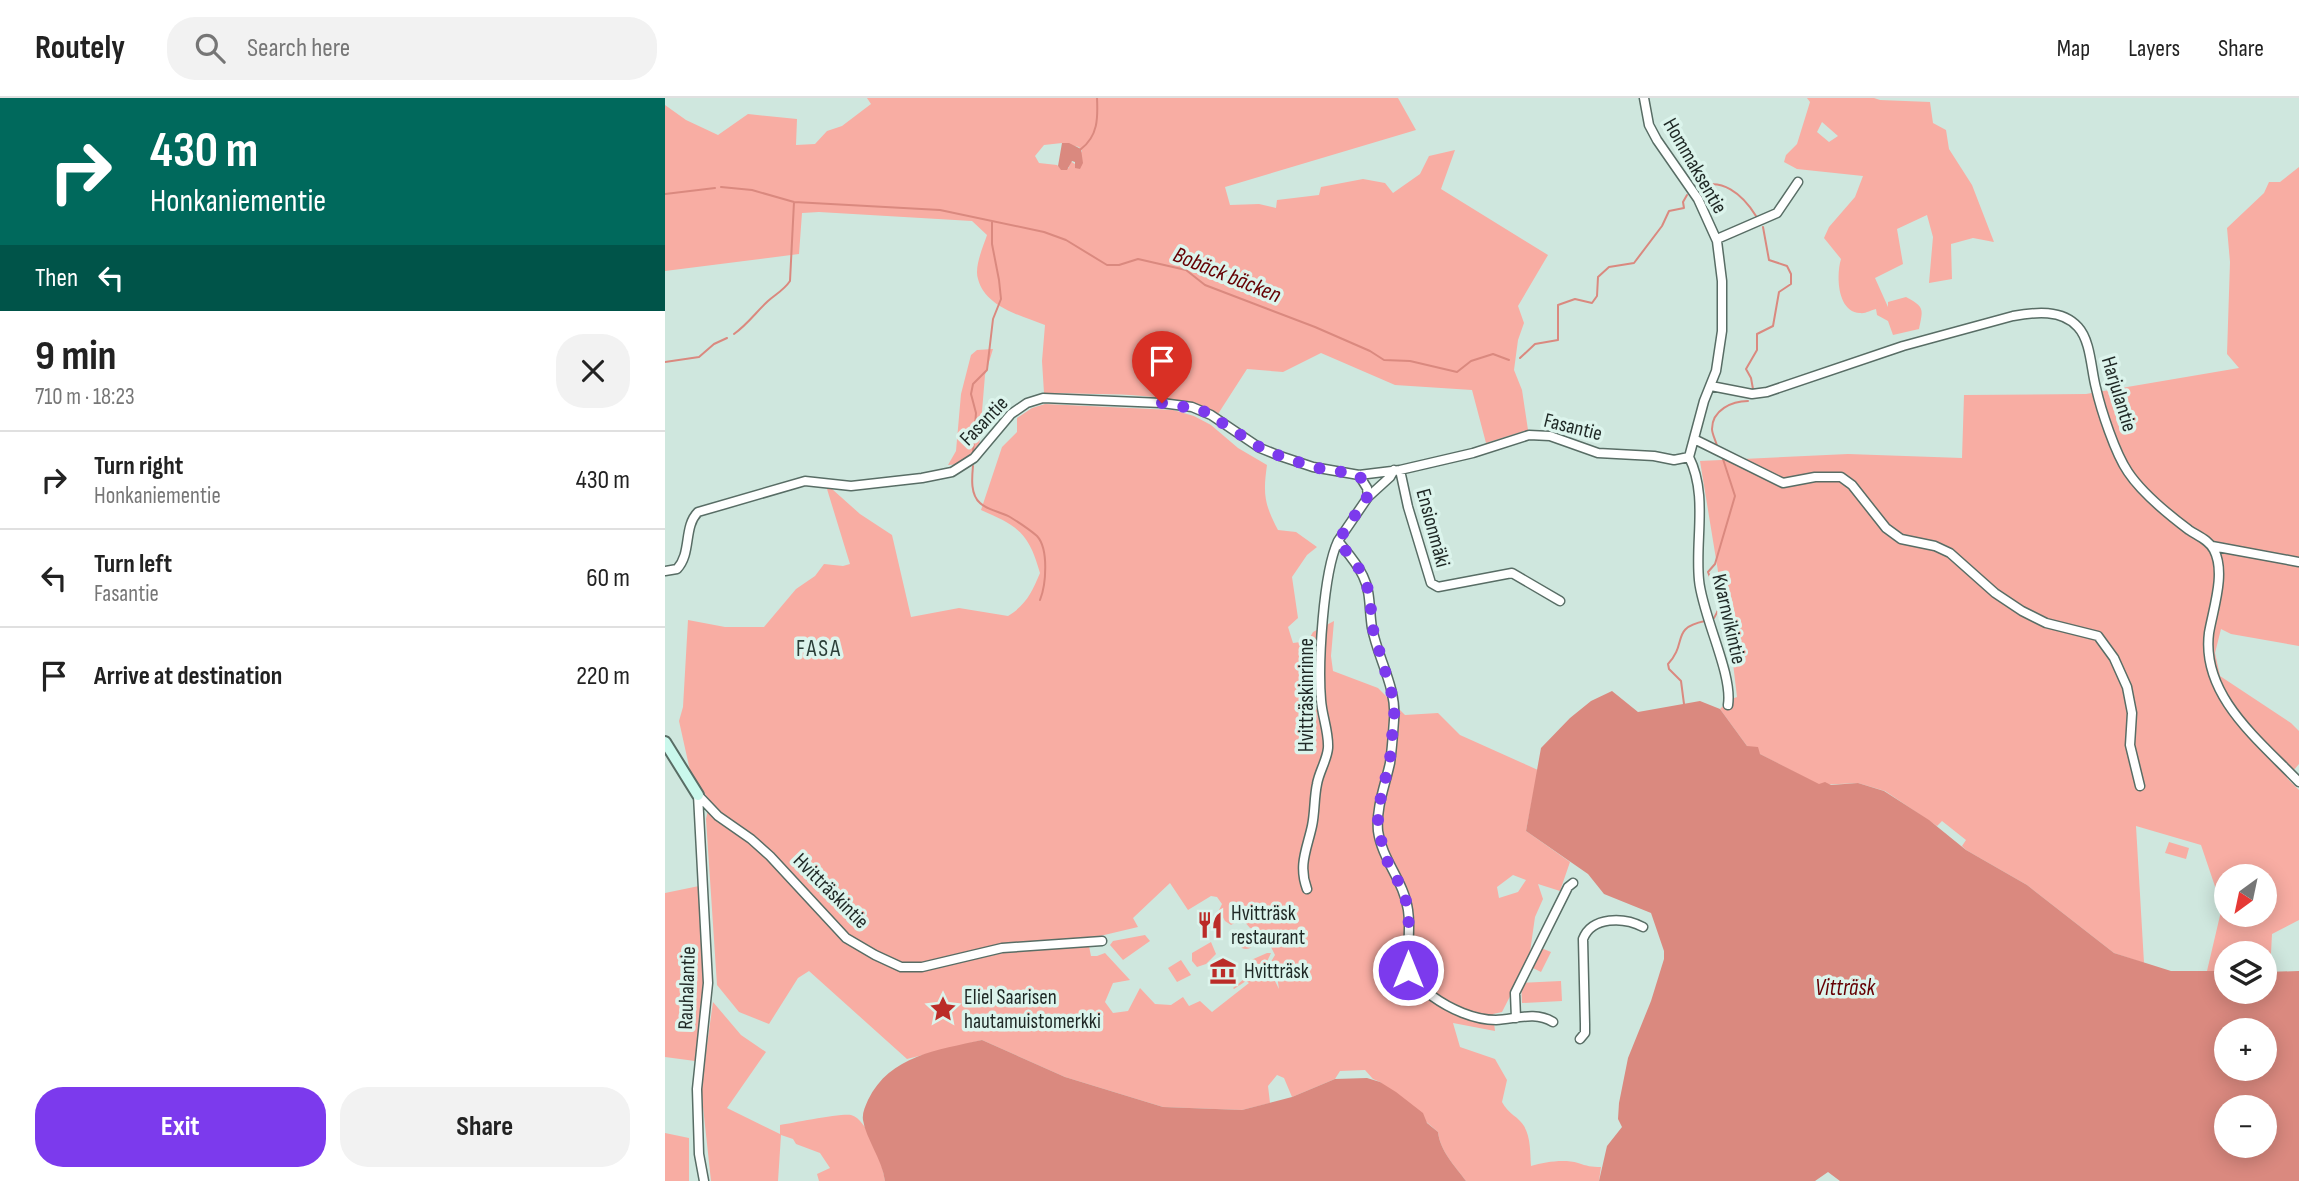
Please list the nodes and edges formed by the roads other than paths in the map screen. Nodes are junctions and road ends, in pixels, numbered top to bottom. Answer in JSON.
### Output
{"nodes":[{"id":1,"x":1644,"y":98,"type":"edge"},
{"id":2,"x":1798,"y":182,"type":"dead end"},
{"id":3,"x":1717,"y":239,"type":"junction"},
{"id":4,"x":1711,"y":386,"type":"junction"},
{"id":5,"x":1694,"y":439,"type":"junction"},
{"id":6,"x":1689,"y":457,"type":"junction"},
{"id":7,"x":1397,"y":470,"type":"junction"},
{"id":8,"x":1359,"y":475,"type":"junction"},
{"id":9,"x":1367,"y":497,"type":"junction"},
{"id":10,"x":1338,"y":541,"type":"junction"},
{"id":11,"x":2212,"y":546,"type":"junction"},
{"id":12,"x":2299,"y":562,"type":"edge"},
{"id":13,"x":665,"y":571,"type":"edge"},
{"id":14,"x":1560,"y":601,"type":"dead end"},
{"id":15,"x":1728,"y":705,"type":"dead end"},
{"id":16,"x":665,"y":742,"type":"edge"},
{"id":17,"x":2299,"y":782,"type":"edge"},
{"id":18,"x":2140,"y":786,"type":"dead end"},
{"id":19,"x":698,"y":795,"type":"junction"},
{"id":20,"x":1573,"y":883,"type":"dead end"},
{"id":21,"x":1307,"y":888,"type":"dead end"},
{"id":22,"x":1643,"y":927,"type":"dead end"},
{"id":23,"x":1102,"y":941,"type":"dead end"},
{"id":24,"x":1516,"y":1017,"type":"junction"},
{"id":25,"x":1553,"y":1022,"type":"dead end"},
{"id":26,"x":1580,"y":1039,"type":"dead end"},
{"id":27,"x":704,"y":1181,"type":"edge"}],
"edges":[{"from":1,"to":3,"type":"street","name":"Hommaksentie"},
{"from":2,"to":3,"type":"street"},
{"from":3,"to":4,"type":"street","name":"Hommaksentie"},
{"from":4,"to":5,"type":"street","name":"Hommaksentie"},
{"from":4,"to":11,"type":"street","name":"Harjulantie"},
{"from":5,"to":6,"type":"street","name":"Hommaksentie"},
{"from":5,"to":18,"type":"street"},
{"from":6,"to":7,"type":"street","name":"Fasantie"},
{"from":6,"to":15,"type":"street","name":"Kvarnvikintie"},
{"from":7,"to":8,"type":"street","name":"Fasantie"},
{"from":7,"to":9,"type":"street","name":"Hvitträskinrinne"},
{"from":7,"to":14,"type":"street","name":"Ensionmäki"},
{"from":8,"to":9,"type":"street"},
{"from":8,"to":13,"type":"street","name":"Fasantie"},
{"from":9,"to":10,"type":"street","name":"Hvitträskinrinne"},
{"from":10,"to":21,"type":"street","name":"Hvitträskinrinne"},
{"from":10,"to":24,"type":"street"},
{"from":11,"to":12,"type":"street"},
{"from":11,"to":17,"type":"street"},
{"from":16,"to":19,"type":"street","name":"Hvitträskintie"},
{"from":19,"to":23,"type":"street","name":"Hvitträskintie"},
{"from":19,"to":27,"type":"street","name":"Rauhalantie"},
{"from":20,"to":24,"type":"street"},
{"from":22,"to":26,"type":"street"},
{"from":24,"to":25,"type":"street"}]}
